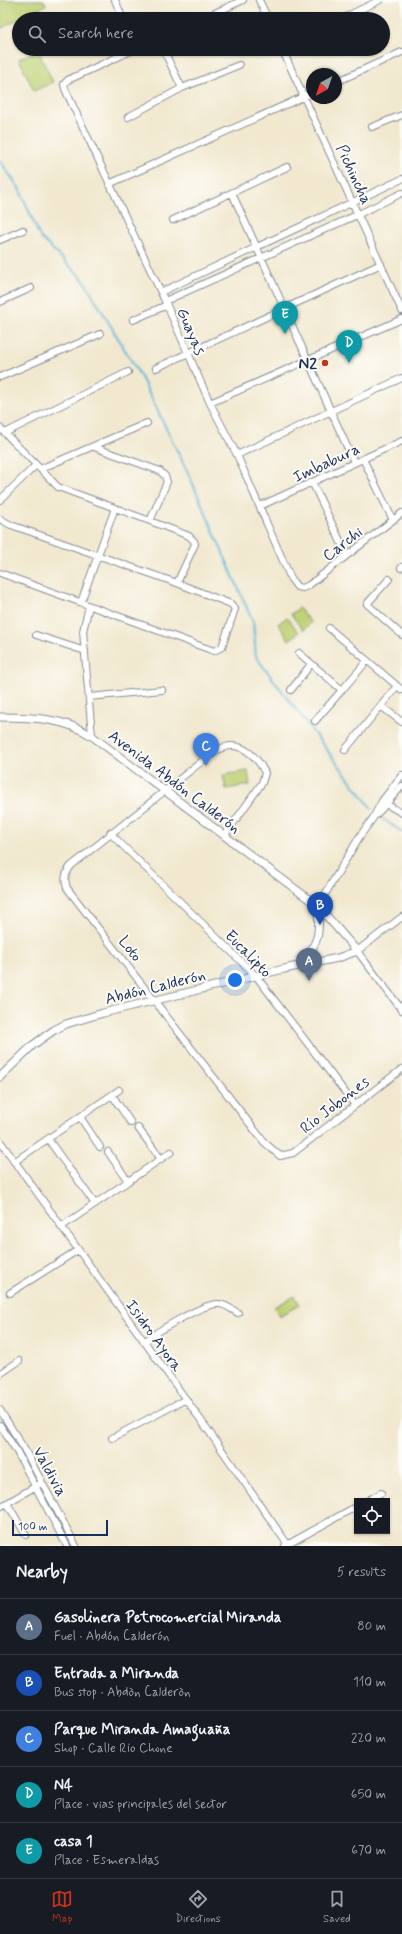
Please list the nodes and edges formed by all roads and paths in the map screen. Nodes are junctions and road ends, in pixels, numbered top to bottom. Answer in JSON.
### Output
{"nodes":[{"id":1,"x":115,"y":0,"type":"edge"},
{"id":2,"x":242,"y":0,"type":"edge"},
{"id":3,"x":259,"y":0,"type":"edge"},
{"id":4,"x":378,"y":0,"type":"edge"},
{"id":5,"x":120,"y":12,"type":"edge"},
{"id":6,"x":217,"y":12,"type":"edge"},
{"id":7,"x":265,"y":12,"type":"edge"},
{"id":8,"x":355,"y":12,"type":"edge"},
{"id":9,"x":400,"y":53,"type":"edge"},
{"id":10,"x":121,"y":56,"type":"edge"},
{"id":11,"x":166,"y":56,"type":"edge"},
{"id":12,"x":285,"y":56,"type":"edge"},
{"id":13,"x":402,"y":61,"type":"edge"},
{"id":14,"x":239,"y":65,"type":"dead end"},
{"id":15,"x":342,"y":79,"type":"edge"},
{"id":16,"x":182,"y":88,"type":"junction"},
{"id":17,"x":305,"y":97,"type":"junction"},
{"id":18,"x":402,"y":115,"type":"edge"},
{"id":19,"x":128,"y":117,"type":"dead end"},
{"id":20,"x":372,"y":127,"type":"dead end"},
{"id":21,"x":287,"y":167,"type":"dead end"},
{"id":22,"x":402,"y":179,"type":"edge"},
{"id":23,"x":109,"y":184,"type":"junction"},
{"id":24,"x":232,"y":193,"type":"junction"},
{"id":25,"x":402,"y":193,"type":"edge"},
{"id":26,"x":353,"y":202,"type":"junction"},
{"id":27,"x":359,"y":214,"type":"junction"},
{"id":28,"x":173,"y":220,"type":"dead end"},
{"id":29,"x":22,"y":230,"type":"dead end"},
{"id":30,"x":0,"y":240,"type":"edge"},
{"id":31,"x":255,"y":246,"type":"junction"},
{"id":32,"x":260,"y":257,"type":"junction"},
{"id":33,"x":381,"y":264,"type":"junction"},
{"id":34,"x":31,"y":288,"type":"dead end"},
{"id":35,"x":161,"y":292,"type":"junction"},
{"id":36,"x":0,"y":302,"type":"edge"},
{"id":37,"x":166,"y":303,"type":"junction"},
{"id":38,"x":286,"y":308,"type":"junction"},
{"id":39,"x":402,"y":311,"type":"edge"},
{"id":40,"x":402,"y":319,"type":"edge"},
{"id":41,"x":132,"y":320,"type":"dead end"},
{"id":42,"x":100,"y":334,"type":"dead end"},
{"id":43,"x":188,"y":354,"type":"junction"},
{"id":44,"x":307,"y":357,"type":"junction"},
{"id":45,"x":156,"y":368,"type":"dead end"},
{"id":46,"x":128,"y":372,"type":"dead end"},
{"id":47,"x":0,"y":377,"type":"edge"},
{"id":48,"x":402,"y":378,"type":"edge"},
{"id":49,"x":210,"y":403,"type":"junction"},
{"id":50,"x":332,"y":411,"type":"junction"},
{"id":51,"x":147,"y":423,"type":"dead end"},
{"id":52,"x":1,"y":429,"type":"edge"},
{"id":53,"x":402,"y":440,"type":"edge"},
{"id":54,"x":94,"y":447,"type":"junction"},
{"id":55,"x":237,"y":455,"type":"junction"},
{"id":56,"x":363,"y":459,"type":"junction"},
{"id":57,"x":354,"y":462,"type":"junction"},
{"id":58,"x":38,"y":468,"type":"junction"},
{"id":59,"x":312,"y":482,"type":"junction"},
{"id":60,"x":0,"y":500,"type":"edge"},
{"id":61,"x":260,"y":506,"type":"junction"},
{"id":62,"x":115,"y":508,"type":"junction"},
{"id":63,"x":402,"y":513,"type":"edge"},
{"id":64,"x":0,"y":519,"type":"edge"},
{"id":65,"x":393,"y":520,"type":"junction"},
{"id":66,"x":150,"y":521,"type":"junction"},
{"id":67,"x":98,"y":555,"type":"junction"},
{"id":68,"x":347,"y":555,"type":"junction"},
{"id":69,"x":0,"y":573,"type":"edge"},
{"id":70,"x":389,"y":579,"type":"dead end"},
{"id":71,"x":178,"y":583,"type":"junction"},
{"id":72,"x":297,"y":587,"type":"joint"},
{"id":73,"x":81,"y":602,"type":"junction"},
{"id":74,"x":89,"y":606,"type":"junction"},
{"id":75,"x":402,"y":625,"type":"edge"},
{"id":76,"x":329,"y":628,"type":"dead end"},
{"id":77,"x":400,"y":633,"type":"edge"},
{"id":78,"x":36,"y":635,"type":"dead end"},
{"id":79,"x":85,"y":651,"type":"junction"},
{"id":80,"x":299,"y":653,"type":"dead end"},
{"id":81,"x":367,"y":661,"type":"junction"},
{"id":82,"x":311,"y":664,"type":"junction"},
{"id":83,"x":400,"y":688,"type":"edge"},
{"id":84,"x":162,"y":690,"type":"dead end"},
{"id":85,"x":291,"y":690,"type":"dead end"},
{"id":86,"x":342,"y":690,"type":"junction"},
{"id":87,"x":89,"y":697,"type":"junction"},
{"id":88,"x":381,"y":706,"type":"junction"},
{"id":89,"x":0,"y":717,"type":"edge"},
{"id":90,"x":315,"y":721,"type":"dead end"},
{"id":91,"x":402,"y":722,"type":"edge"},
{"id":92,"x":92,"y":736,"type":"junction"},
{"id":93,"x":345,"y":750,"type":"dead end"},
{"id":94,"x":402,"y":775,"type":"edge"},
{"id":95,"x":402,"y":786,"type":"edge"},
{"id":96,"x":165,"y":790,"type":"junction"},
{"id":97,"x":384,"y":803,"type":"junction"},
{"id":98,"x":402,"y":813,"type":"edge"},
{"id":99,"x":110,"y":833,"type":"junction"},
{"id":100,"x":225,"y":835,"type":"junction"},
{"id":101,"x":318,"y":906,"type":"junction"},
{"id":102,"x":402,"y":917,"type":"edge"},
{"id":103,"x":357,"y":951,"type":"junction"},
{"id":104,"x":300,"y":965,"type":"junction"},
{"id":105,"x":256,"y":976,"type":"junction"},
{"id":106,"x":155,"y":1001,"type":"junction"},
{"id":107,"x":402,"y":1010,"type":"edge"},
{"id":108,"x":402,"y":1069,"type":"edge"},
{"id":109,"x":1,"y":1073,"type":"edge"},
{"id":110,"x":119,"y":1090,"type":"dead end"},
{"id":111,"x":112,"y":1095,"type":"junction"},
{"id":112,"x":354,"y":1104,"type":"junction"},
{"id":113,"x":80,"y":1116,"type":"junction"},
{"id":114,"x":131,"y":1123,"type":"dead end"},
{"id":115,"x":138,"y":1128,"type":"dead end"},
{"id":116,"x":48,"y":1139,"type":"junction"},
{"id":117,"x":0,"y":1142,"type":"edge"},
{"id":118,"x":100,"y":1147,"type":"dead end"},
{"id":119,"x":108,"y":1152,"type":"dead end"},
{"id":120,"x":171,"y":1152,"type":"dead end"},
{"id":121,"x":280,"y":1156,"type":"joint"},
{"id":122,"x":161,"y":1159,"type":"junction"},
{"id":123,"x":14,"y":1162,"type":"junction"},
{"id":124,"x":128,"y":1181,"type":"junction"},
{"id":125,"x":95,"y":1204,"type":"junction"},
{"id":126,"x":61,"y":1227,"type":"junction"},
{"id":127,"x":78,"y":1250,"type":"junction"},
{"id":128,"x":10,"y":1293,"type":"dead end"},
{"id":129,"x":238,"y":1313,"type":"dead end"},
{"id":130,"x":144,"y":1342,"type":"junction"},
{"id":131,"x":19,"y":1361,"type":"dead end"},
{"id":132,"x":0,"y":1374,"type":"edge"},
{"id":133,"x":186,"y":1399,"type":"junction"},
{"id":134,"x":0,"y":1410,"type":"edge"},
{"id":135,"x":0,"y":1425,"type":"edge"},
{"id":136,"x":112,"y":1438,"type":"dead end"},
{"id":137,"x":42,"y":1482,"type":"junction"},
{"id":138,"x":35,"y":1486,"type":"junction"},
{"id":139,"x":381,"y":1493,"type":"dead end"},
{"id":140,"x":372,"y":1498,"type":"edge"},
{"id":141,"x":7,"y":1503,"type":"junction"},
{"id":142,"x":0,"y":1507,"type":"edge"},
{"id":143,"x":354,"y":1508,"type":"edge"},
{"id":144,"x":26,"y":1535,"type":"dead end"},
{"id":145,"x":286,"y":1545,"type":"edge"},
{"id":146,"x":67,"y":1546,"type":"edge"},
{"id":147,"x":76,"y":1546,"type":"edge"}],
"edges":[{"from":1,"to":5,"type":"street"},
{"from":2,"to":6,"type":"street"},
{"from":3,"to":7,"type":"street"},
{"from":4,"to":8,"type":"street"},
{"from":9,"to":13,"type":"street"},
{"from":9,"to":15,"type":"street"},
{"from":10,"to":23,"type":"street","name":"Guayas"},
{"from":11,"to":16,"type":"street"},
{"from":12,"to":17,"type":"street","name":"Pichincha"},
{"from":14,"to":16,"type":"street"},
{"from":16,"to":19,"type":"street"},
{"from":17,"to":23,"type":"street"},
{"from":17,"to":26,"type":"street","name":"Pichincha"},
{"from":18,"to":20,"type":"street"},
{"from":21,"to":24,"type":"street"},
{"from":22,"to":26,"type":"street"},
{"from":23,"to":35,"type":"street","name":"Guayas"},
{"from":24,"to":28,"type":"street"},
{"from":24,"to":31,"type":"street"},
{"from":25,"to":27,"type":"street"},
{"from":26,"to":27,"type":"street","name":"Pichincha"},
{"from":26,"to":31,"type":"street"},
{"from":27,"to":32,"type":"street"},
{"from":27,"to":33,"type":"street","name":"Pichincha"},
{"from":29,"to":30,"type":"street"},
{"from":31,"to":32,"type":"street"},
{"from":31,"to":35,"type":"street"},
{"from":32,"to":37,"type":"street"},
{"from":32,"to":38,"type":"street"},
{"from":33,"to":38,"type":"street"},
{"from":33,"to":39,"type":"street","name":"Pichincha"},
{"from":34,"to":36,"type":"street"},
{"from":35,"to":37,"type":"street","name":"Guayas"},
{"from":37,"to":41,"type":"street"},
{"from":37,"to":43,"type":"street","name":"Guayas"},
{"from":38,"to":43,"type":"street"},
{"from":38,"to":44,"type":"street"},
{"from":40,"to":44,"type":"street"},
{"from":42,"to":47,"type":"street"},
{"from":43,"to":45,"type":"street"},
{"from":43,"to":49,"type":"street","name":"Guayas"},
{"from":44,"to":49,"type":"street"},
{"from":44,"to":50,"type":"street"},
{"from":46,"to":52,"type":"street"},
{"from":48,"to":50,"type":"street"},
{"from":49,"to":55,"type":"street","name":"Guayas"},
{"from":50,"to":55,"type":"street"},
{"from":50,"to":57,"type":"street"},
{"from":51,"to":54,"type":"street"},
{"from":52,"to":58,"type":"street"},
{"from":53,"to":56,"type":"street","name":"Imbabura"},
{"from":54,"to":58,"type":"street"},
{"from":54,"to":66,"type":"street"},
{"from":55,"to":61,"type":"street","name":"Guayas"},
{"from":56,"to":57,"type":"street","name":"Imbabura"},
{"from":56,"to":65,"type":"street"},
{"from":57,"to":59,"type":"street","name":"Imbabura"},
{"from":58,"to":60,"type":"street"},
{"from":58,"to":62,"type":"street"},
{"from":59,"to":61,"type":"street","name":"Imbabura"},
{"from":59,"to":68,"type":"street"},
{"from":61,"to":72,"type":"street","name":"Guayas"},
{"from":62,"to":66,"type":"street"},
{"from":62,"to":67,"type":"street"},
{"from":63,"to":65,"type":"street","name":"Carchi"},
{"from":64,"to":67,"type":"street"},
{"from":65,"to":68,"type":"street","name":"Carchi"},
{"from":66,"to":71,"type":"street"},
{"from":67,"to":71,"type":"street"},
{"from":67,"to":73,"type":"street"},
{"from":68,"to":72,"type":"street","name":"Carchi"},
{"from":69,"to":73,"type":"street"},
{"from":70,"to":77,"type":"street"},
{"from":71,"to":74,"type":"street"},
{"from":73,"to":74,"type":"street"},
{"from":74,"to":79,"type":"street"},
{"from":75,"to":77,"type":"street"},
{"from":76,"to":81,"type":"street"},
{"from":78,"to":79,"type":"street"},
{"from":79,"to":87,"type":"street"},
{"from":80,"to":82,"type":"street"},
{"from":81,"to":83,"type":"street"},
{"from":81,"to":86,"type":"street"},
{"from":82,"to":85,"type":"street"},
{"from":82,"to":86,"type":"street"},
{"from":83,"to":88,"type":"street"},
{"from":84,"to":87,"type":"street"},
{"from":86,"to":90,"type":"street"},
{"from":87,"to":92,"type":"street"},
{"from":88,"to":91,"type":"street"},
{"from":88,"to":93,"type":"street"},
{"from":89,"to":92,"type":"street","name":"Avenida Abdón Calderón"},
{"from":92,"to":96,"type":"street","name":"Avenida Abdón Calderón"},
{"from":94,"to":97,"type":"street"},
{"from":95,"to":97,"type":"street"},
{"from":96,"to":99,"type":"street","name":"Loto"},
{"from":96,"to":100,"type":"street","name":"Avenida Abdón Calderón"},
{"from":96,"to":100,"type":"street","name":"Loto"},
{"from":97,"to":98,"type":"street"},
{"from":97,"to":101,"type":"street"},
{"from":99,"to":105,"type":"street","name":"Eucalipto"},
{"from":99,"to":106,"type":"street","name":"Loto"},
{"from":100,"to":101,"type":"street","name":"Avenida Abdón Calderón"},
{"from":101,"to":103,"type":"street","name":"Avenida Abdón Calderón"},
{"from":101,"to":104,"type":"street"},
{"from":102,"to":103,"type":"street"},
{"from":103,"to":104,"type":"street","name":"Abdón Calderón"},
{"from":103,"to":107,"type":"street"},
{"from":104,"to":105,"type":"street","name":"Abdón Calderón"},
{"from":105,"to":106,"type":"street","name":"Abdón Calderón"},
{"from":105,"to":112,"type":"street","name":"Eucalipto"},
{"from":106,"to":109,"type":"street","name":"Abdón Calderón"},
{"from":106,"to":121,"type":"street","name":"Loto"},
{"from":108,"to":112,"type":"street","name":"Río Jobones"},
{"from":110,"to":111,"type":"street"},
{"from":111,"to":113,"type":"street"},
{"from":111,"to":114,"type":"street"},
{"from":112,"to":121,"type":"street","name":"Río Jobones"},
{"from":113,"to":116,"type":"street"},
{"from":113,"to":118,"type":"street"},
{"from":115,"to":122,"type":"street"},
{"from":116,"to":123,"type":"street"},
{"from":116,"to":125,"type":"street"},
{"from":117,"to":123,"type":"street","name":"Isidro Ayora"},
{"from":119,"to":124,"type":"street"},
{"from":120,"to":122,"type":"street"},
{"from":122,"to":124,"type":"street"},
{"from":123,"to":126,"type":"street","name":"Isidro Ayora"},
{"from":124,"to":125,"type":"street"},
{"from":125,"to":126,"type":"street"},
{"from":126,"to":127,"type":"street","name":"Isidro Ayora"},
{"from":127,"to":128,"type":"street"},
{"from":127,"to":130,"type":"street","name":"Isidro Ayora"},
{"from":129,"to":130,"type":"street"},
{"from":130,"to":133,"type":"street","name":"Isidro Ayora"},
{"from":131,"to":132,"type":"street"},
{"from":133,"to":136,"type":"street"},
{"from":133,"to":145,"type":"street","name":"Isidro Ayora"},
{"from":134,"to":137,"type":"street","name":"Valdivia"},
{"from":135,"to":138,"type":"street","name":"Valdivia"},
{"from":137,"to":138,"type":"street"},
{"from":137,"to":147,"type":"street","name":"Valdivia"},
{"from":138,"to":141,"type":"street"},
{"from":138,"to":146,"type":"street","name":"Valdivia"},
{"from":139,"to":140,"type":"street"},
{"from":141,"to":142,"type":"street"},
{"from":141,"to":144,"type":"street"},
{"from":143,"to":145,"type":"street"}]}
